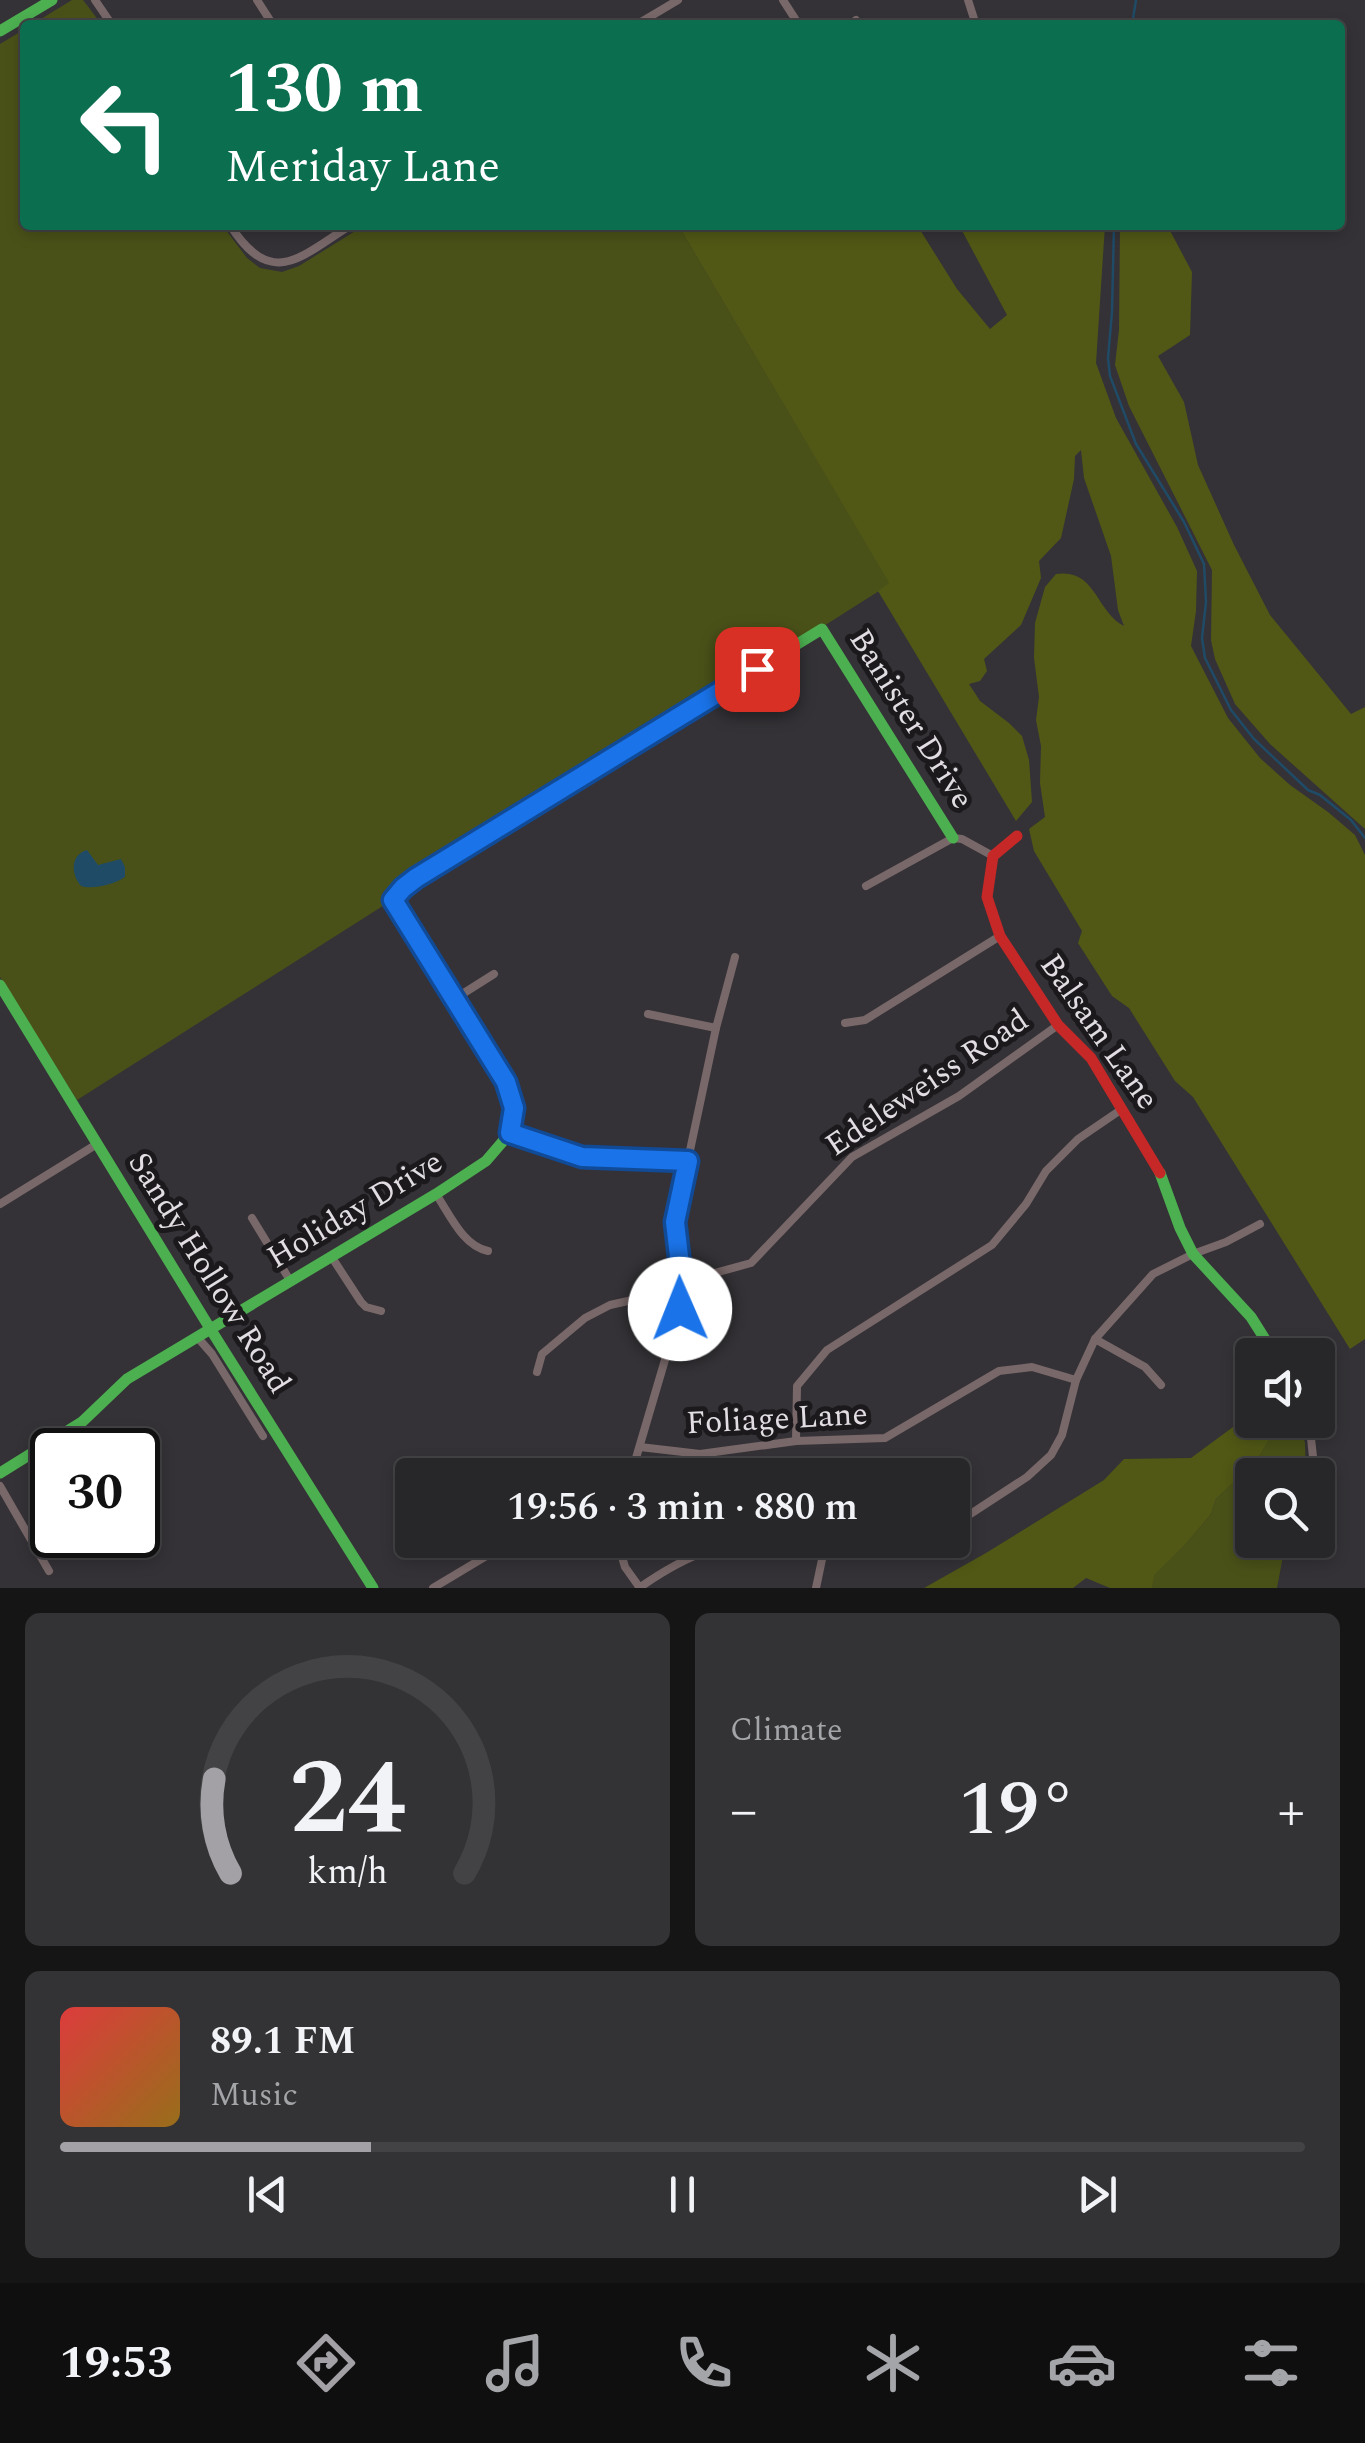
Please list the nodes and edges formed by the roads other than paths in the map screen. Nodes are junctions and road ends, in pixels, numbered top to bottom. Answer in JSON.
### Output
{"nodes":[{"id":1,"x":52,"y":0,"type":"edge"},
{"id":2,"x":678,"y":0,"type":"edge"},
{"id":3,"x":644,"y":20,"type":"edge"},
{"id":4,"x":0,"y":31,"type":"edge"},
{"id":5,"x":234,"y":230,"type":"edge"},
{"id":6,"x":344,"y":230,"type":"edge"},
{"id":7,"x":1017,"y":836,"type":"dead end"},
{"id":8,"x":953,"y":838,"type":"junction"},
{"id":9,"x":993,"y":856,"type":"junction"},
{"id":10,"x":866,"y":886,"type":"dead end"},
{"id":11,"x":1000,"y":936,"type":"junction"},
{"id":12,"x":735,"y":957,"type":"dead end"},
{"id":13,"x":494,"y":974,"type":"dead end"},
{"id":14,"x":0,"y":984,"type":"edge"},
{"id":15,"x":456,"y":998,"type":"junction"},
{"id":16,"x":648,"y":1014,"type":"dead end"},
{"id":17,"x":845,"y":1023,"type":"dead end"},
{"id":18,"x":1058,"y":1025,"type":"junction"},
{"id":19,"x":716,"y":1028,"type":"junction"},
{"id":20,"x":1122,"y":1109,"type":"junction"},
{"id":21,"x":510,"y":1133,"type":"junction"},
{"id":22,"x":97,"y":1144,"type":"junction"},
{"id":23,"x":688,"y":1161,"type":"junction"},
{"id":24,"x":436,"y":1194,"type":"junction"},
{"id":25,"x":0,"y":1204,"type":"edge"},
{"id":26,"x":252,"y":1218,"type":"dead end"},
{"id":27,"x":1260,"y":1224,"type":"dead end"},
{"id":28,"x":488,"y":1252,"type":"dead end"},
{"id":29,"x":1193,"y":1254,"type":"junction"},
{"id":30,"x":331,"y":1256,"type":"junction"},
{"id":31,"x":291,"y":1282,"type":"junction"},
{"id":32,"x":682,"y":1282,"type":"junction"},
{"id":33,"x":680,"y":1309,"type":"junction"},
{"id":34,"x":381,"y":1311,"type":"dead end"},
{"id":35,"x":211,"y":1330,"type":"junction"},
{"id":36,"x":198,"y":1338,"type":"junction"},
{"id":37,"x":1264,"y":1338,"type":"edge"},
{"id":38,"x":1094,"y":1339,"type":"junction"},
{"id":39,"x":536,"y":1372,"type":"dead end"},
{"id":40,"x":1076,"y":1380,"type":"junction"},
{"id":41,"x":1160,"y":1385,"type":"dead end"},
{"id":42,"x":263,"y":1436,"type":"dead end"},
{"id":43,"x":796,"y":1441,"type":"junction"},
{"id":44,"x":640,"y":1446,"type":"junction"},
{"id":45,"x":636,"y":1458,"type":"edge"},
{"id":46,"x":0,"y":1473,"type":"edge"},
{"id":47,"x":0,"y":1486,"type":"edge"},
{"id":48,"x":970,"y":1514,"type":"edge"},
{"id":49,"x":483,"y":1558,"type":"edge"},
{"id":50,"x":622,"y":1558,"type":"edge"},
{"id":51,"x":686,"y":1558,"type":"edge"},
{"id":52,"x":822,"y":1558,"type":"edge"},
{"id":53,"x":49,"y":1571,"type":"dead end"},
{"id":54,"x":373,"y":1588,"type":"edge"},
{"id":55,"x":433,"y":1588,"type":"edge"},
{"id":56,"x":639,"y":1588,"type":"edge"},
{"id":57,"x":816,"y":1588,"type":"edge"}],
"edges":[{"from":1,"to":4,"type":"street"},
{"from":2,"to":3,"type":"street"},
{"from":5,"to":6,"type":"street"},
{"from":7,"to":9,"type":"street"},
{"from":8,"to":9,"type":"street"},
{"from":8,"to":10,"type":"street"},
{"from":8,"to":15,"type":"street","name":"Banister Drive"},
{"from":9,"to":11,"type":"street","name":"Balsam Lane"},
{"from":11,"to":17,"type":"street"},
{"from":11,"to":18,"type":"street","name":"Balsam Lane"},
{"from":12,"to":19,"type":"street"},
{"from":13,"to":15,"type":"street"},
{"from":14,"to":22,"type":"street","name":"Sandy Hollow Road"},
{"from":15,"to":21,"type":"street"},
{"from":16,"to":19,"type":"street"},
{"from":18,"to":20,"type":"street","name":"Balsam Lane"},
{"from":18,"to":32,"type":"street","name":"Edeleweiss Road"},
{"from":19,"to":23,"type":"street"},
{"from":20,"to":29,"type":"street","name":"Balsam Lane"},
{"from":20,"to":43,"type":"street"},
{"from":21,"to":23,"type":"street"},
{"from":21,"to":24,"type":"street","name":"Holiday Drive"},
{"from":22,"to":25,"type":"street"},
{"from":22,"to":35,"type":"street","name":"Sandy Hollow Road"},
{"from":23,"to":32,"type":"street"},
{"from":24,"to":28,"type":"street"},
{"from":24,"to":30,"type":"street","name":"Holiday Drive"},
{"from":26,"to":31,"type":"street"},
{"from":27,"to":29,"type":"street"},
{"from":29,"to":37,"type":"street","name":"Balsam Lane"},
{"from":29,"to":38,"type":"street"},
{"from":30,"to":31,"type":"street","name":"Holiday Drive"},
{"from":30,"to":34,"type":"street"},
{"from":31,"to":35,"type":"street","name":"Holiday Drive"},
{"from":32,"to":33,"type":"street"},
{"from":33,"to":39,"type":"street"},
{"from":33,"to":44,"type":"street"},
{"from":35,"to":36,"type":"street","name":"Holiday Drive"},
{"from":35,"to":54,"type":"street","name":"Sandy Hollow Road"},
{"from":36,"to":42,"type":"street"},
{"from":36,"to":46,"type":"street","name":"Holiday Drive"},
{"from":38,"to":40,"type":"street"},
{"from":38,"to":41,"type":"street"},
{"from":40,"to":43,"type":"street","name":"Foliage Lane"},
{"from":40,"to":48,"type":"street"},
{"from":43,"to":44,"type":"street","name":"Foliage Lane"},
{"from":44,"to":45,"type":"street"},
{"from":47,"to":53,"type":"street"},
{"from":49,"to":55,"type":"street"},
{"from":50,"to":56,"type":"street"},
{"from":51,"to":56,"type":"street"},
{"from":52,"to":57,"type":"street"}]}
